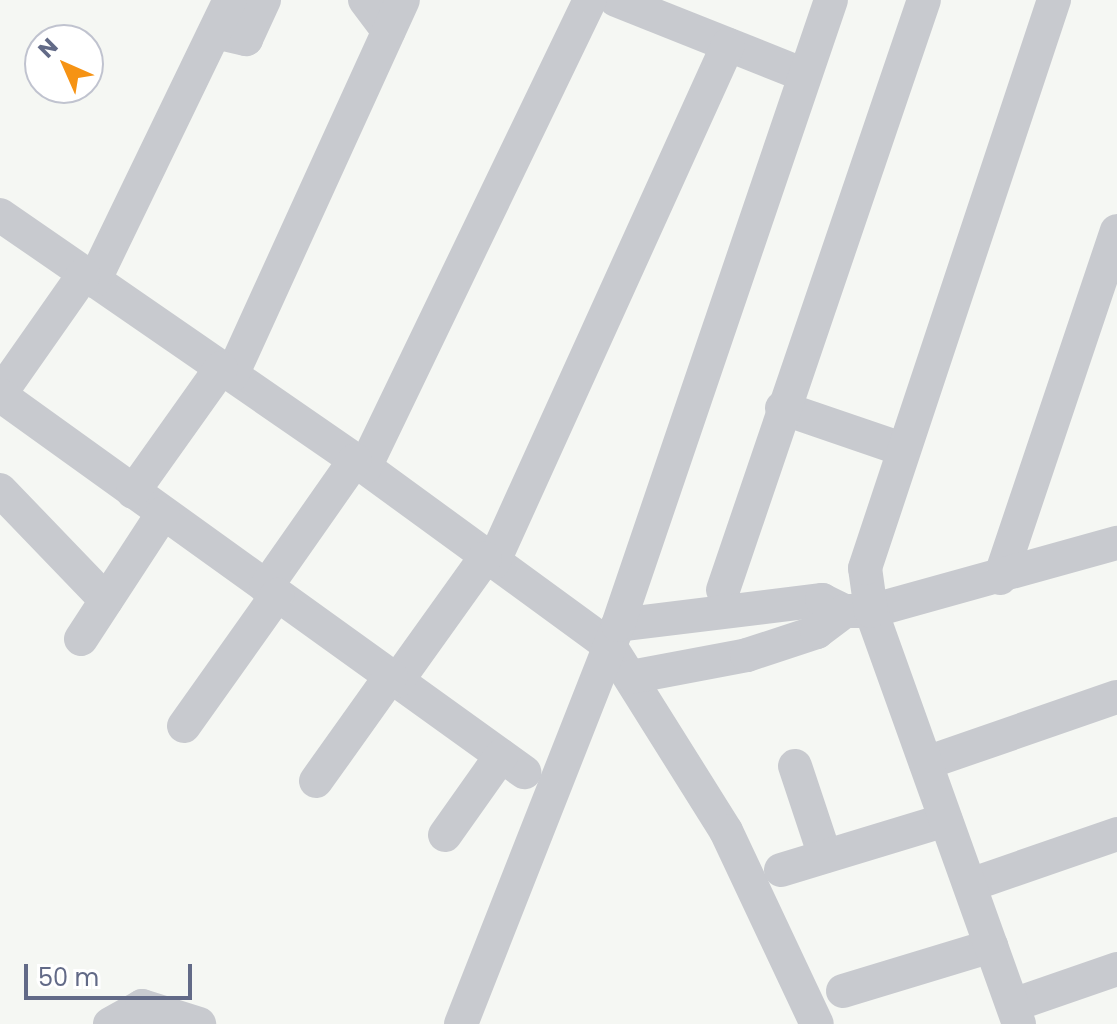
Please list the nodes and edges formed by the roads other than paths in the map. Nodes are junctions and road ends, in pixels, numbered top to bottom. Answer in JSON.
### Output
{"nodes":[{"id":1,"x":230,"y":0,"type":"edge"},
{"id":2,"x":264,"y":0,"type":"edge"},
{"id":3,"x":365,"y":0,"type":"edge"},
{"id":4,"x":403,"y":0,"type":"edge"},
{"id":5,"x":590,"y":0,"type":"edge"},
{"id":6,"x":616,"y":0,"type":"edge"},
{"id":7,"x":831,"y":0,"type":"edge"},
{"id":8,"x":924,"y":0,"type":"edge"},
{"id":9,"x":1054,"y":0,"type":"edge"},
{"id":10,"x":388,"y":31,"type":"junction"},
{"id":11,"x":215,"y":32,"type":"junction"},
{"id":12,"x":728,"y":45,"type":"junction"},
{"id":13,"x":804,"y":75,"type":"junction"},
{"id":14,"x":0,"y":215,"type":"edge"},
{"id":15,"x":1117,"y":231,"type":"edge"},
{"id":16,"x":81,"y":272,"type":"junction"},
{"id":17,"x":0,"y":360,"type":"edge"},
{"id":18,"x":227,"y":372,"type":"junction"},
{"id":19,"x":0,"y":395,"type":"edge"},
{"id":20,"x":782,"y":408,"type":"junction"},
{"id":21,"x":902,"y":449,"type":"junction"},
{"id":22,"x":360,"y":463,"type":"junction"},
{"id":23,"x":0,"y":490,"type":"edge"},
{"id":24,"x":133,"y":492,"type":"junction"},
{"id":25,"x":163,"y":513,"type":"junction"},
{"id":26,"x":1117,"y":543,"type":"edge"},
{"id":27,"x":489,"y":560,"type":"junction"},
{"id":28,"x":1000,"y":578,"type":"junction"},
{"id":29,"x":272,"y":591,"type":"junction"},
{"id":30,"x":106,"y":600,"type":"junction"},
{"id":31,"x":734,"y":601,"type":"junction"},
{"id":32,"x":858,"y":611,"type":"junction"},
{"id":33,"x":614,"y":636,"type":"junction"},
{"id":34,"x":81,"y":639,"type":"dead end"},
{"id":35,"x":747,"y":655,"type":"junction"},
{"id":36,"x":631,"y":677,"type":"junction"},
{"id":37,"x":394,"y":678,"type":"junction"},
{"id":38,"x":1117,"y":697,"type":"edge"},
{"id":39,"x":184,"y":726,"type":"dead end"},
{"id":40,"x":926,"y":763,"type":"junction"},
{"id":41,"x":795,"y":766,"type":"dead end"},
{"id":42,"x":316,"y":781,"type":"dead end"},
{"id":43,"x":946,"y":820,"type":"junction"},
{"id":44,"x":1117,"y":834,"type":"edge"},
{"id":45,"x":445,"y":835,"type":"dead end"},
{"id":46,"x":825,"y":856,"type":"junction"},
{"id":47,"x":781,"y":870,"type":"dead end"},
{"id":48,"x":970,"y":885,"type":"junction"},
{"id":49,"x":991,"y":946,"type":"junction"},
{"id":50,"x":1117,"y":969,"type":"edge"},
{"id":51,"x":843,"y":991,"type":"dead end"},
{"id":52,"x":1016,"y":1015,"type":"edge"},
{"id":53,"x":110,"y":1024,"type":"edge"},
{"id":54,"x":199,"y":1024,"type":"edge"},
{"id":55,"x":461,"y":1024,"type":"edge"},
{"id":56,"x":817,"y":1024,"type":"edge"}],
"edges":[{"from":1,"to":11,"type":"street"},
{"from":2,"to":11,"type":"street"},
{"from":3,"to":10,"type":"street"},
{"from":4,"to":10,"type":"street"},
{"from":5,"to":22,"type":"street"},
{"from":6,"to":12,"type":"street"},
{"from":7,"to":13,"type":"street"},
{"from":8,"to":20,"type":"street"},
{"from":9,"to":21,"type":"street"},
{"from":10,"to":18,"type":"street"},
{"from":11,"to":16,"type":"street"},
{"from":12,"to":13,"type":"street"},
{"from":12,"to":27,"type":"street"},
{"from":13,"to":33,"type":"street"},
{"from":14,"to":16,"type":"street"},
{"from":15,"to":28,"type":"street"},
{"from":16,"to":17,"type":"street"},
{"from":16,"to":18,"type":"street"},
{"from":16,"to":19,"type":"street"},
{"from":18,"to":22,"type":"street"},
{"from":18,"to":24,"type":"street"},
{"from":19,"to":24,"type":"street"},
{"from":20,"to":21,"type":"street"},
{"from":20,"to":31,"type":"street"},
{"from":21,"to":32,"type":"street"},
{"from":22,"to":27,"type":"street"},
{"from":22,"to":29,"type":"street"},
{"from":23,"to":30,"type":"street"},
{"from":24,"to":25,"type":"street"},
{"from":25,"to":29,"type":"street"},
{"from":25,"to":30,"type":"street"},
{"from":26,"to":28,"type":"street"},
{"from":27,"to":33,"type":"street"},
{"from":27,"to":37,"type":"street"},
{"from":28,"to":32,"type":"street"},
{"from":29,"to":37,"type":"street"},
{"from":29,"to":39,"type":"street"},
{"from":30,"to":34,"type":"street"},
{"from":31,"to":32,"type":"street"},
{"from":31,"to":33,"type":"street"},
{"from":31,"to":35,"type":"street"},
{"from":32,"to":35,"type":"street"},
{"from":32,"to":40,"type":"street"},
{"from":33,"to":36,"type":"street"},
{"from":33,"to":55,"type":"street"},
{"from":35,"to":36,"type":"street"},
{"from":36,"to":56,"type":"street"},
{"from":37,"to":42,"type":"street"},
{"from":37,"to":45,"type":"street"},
{"from":38,"to":40,"type":"street"},
{"from":40,"to":43,"type":"street"},
{"from":41,"to":46,"type":"street"},
{"from":43,"to":46,"type":"street"},
{"from":43,"to":48,"type":"street"},
{"from":44,"to":48,"type":"street"},
{"from":46,"to":47,"type":"street"},
{"from":48,"to":49,"type":"street"},
{"from":49,"to":51,"type":"street"},
{"from":49,"to":52,"type":"street"},
{"from":50,"to":52,"type":"street"},
{"from":53,"to":54,"type":"street"}]}
